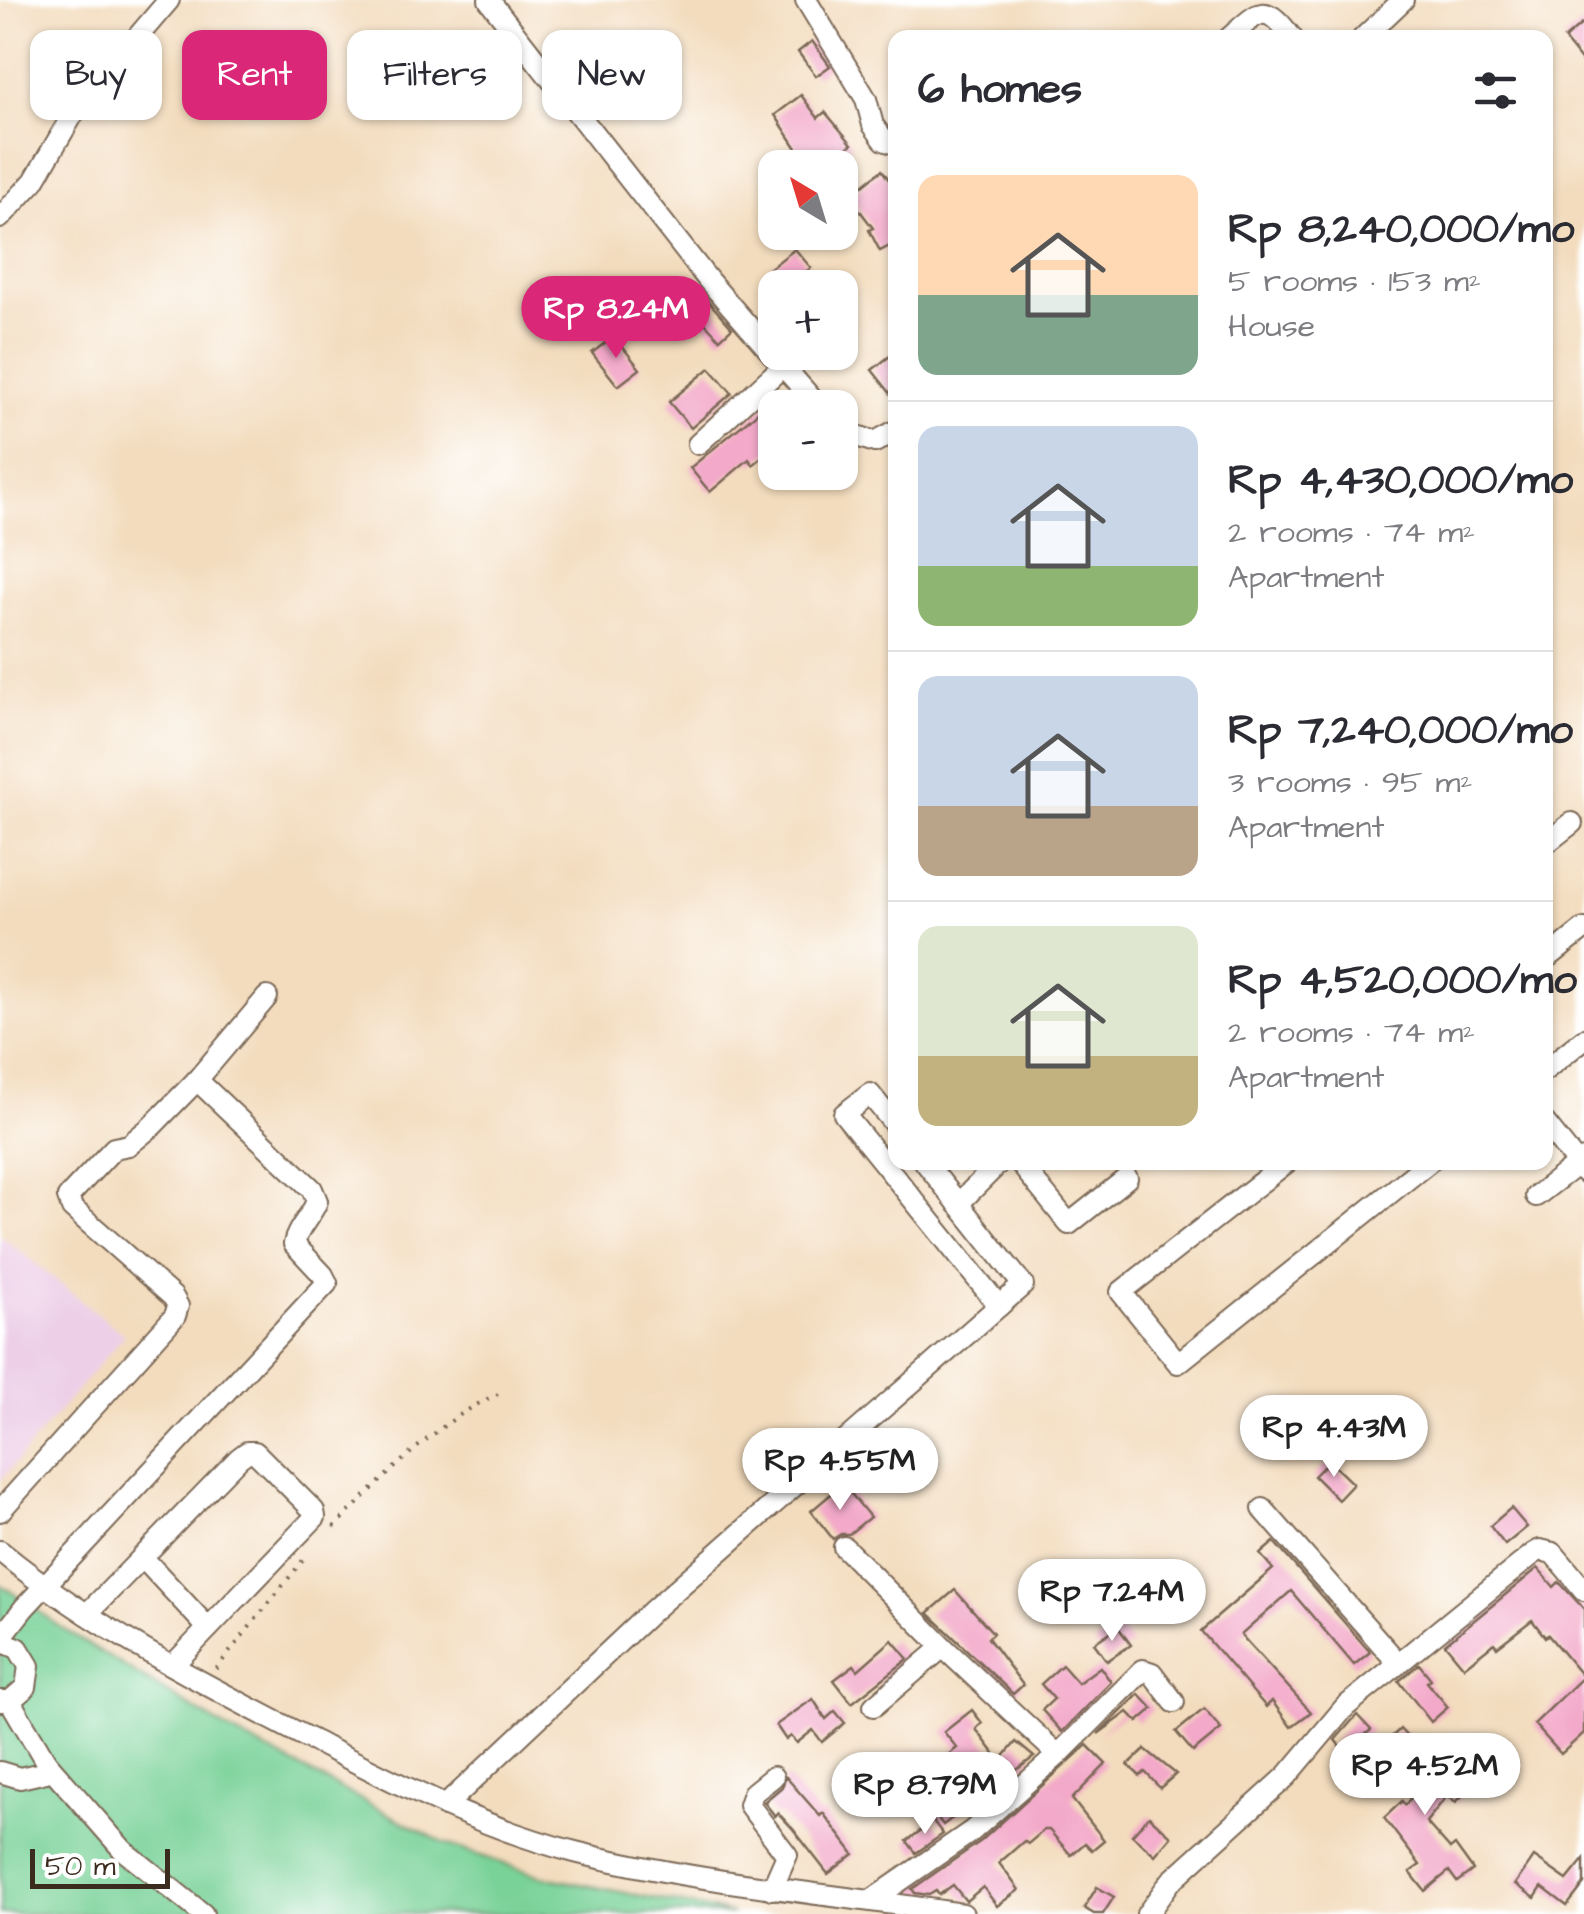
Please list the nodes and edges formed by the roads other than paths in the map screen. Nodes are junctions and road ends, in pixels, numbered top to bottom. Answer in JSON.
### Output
{"nodes":[{"id":1,"x":169,"y":0,"type":"edge"},
{"id":2,"x":488,"y":0,"type":"edge"},
{"id":3,"x":806,"y":0,"type":"edge"},
{"id":4,"x":1403,"y":0,"type":"edge"},
{"id":5,"x":1238,"y":30,"type":"edge"},
{"id":6,"x":1286,"y":30,"type":"edge"},
{"id":7,"x":1371,"y":30,"type":"edge"},
{"id":8,"x":888,"y":141,"type":"edge"},
{"id":9,"x":0,"y":218,"type":"edge"},
{"id":10,"x":758,"y":337,"type":"edge"},
{"id":11,"x":779,"y":370,"type":"edge"},
{"id":12,"x":787,"y":370,"type":"edge"},
{"id":13,"x":804,"y":390,"type":"edge"},
{"id":14,"x":888,"y":435,"type":"edge"},
{"id":15,"x":858,"y":436,"type":"edge"},
{"id":16,"x":698,"y":444,"type":"dead end"},
{"id":17,"x":1572,"y":823,"type":"dead end"},
{"id":18,"x":1553,"y":838,"type":"edge"},
{"id":19,"x":1584,"y":929,"type":"edge"},
{"id":20,"x":1553,"y":954,"type":"edge"},
{"id":21,"x":267,"y":997,"type":"dead end"},
{"id":22,"x":1584,"y":1038,"type":"edge"},
{"id":23,"x":1553,"y":1063,"type":"edge"},
{"id":24,"x":197,"y":1080,"type":"junction"},
{"id":25,"x":888,"y":1116,"type":"edge"},
{"id":26,"x":1553,"y":1132,"type":"edge"},
{"id":27,"x":1582,"y":1165,"type":"edge"},
{"id":28,"x":888,"y":1169,"type":"edge"},
{"id":29,"x":889,"y":1170,"type":"edge"},
{"id":30,"x":931,"y":1170,"type":"edge"},
{"id":31,"x":992,"y":1170,"type":"edge"},
{"id":32,"x":1026,"y":1170,"type":"edge"},
{"id":33,"x":1277,"y":1170,"type":"edge"},
{"id":34,"x":1419,"y":1170,"type":"edge"},
{"id":35,"x":1126,"y":1178,"type":"dead end"},
{"id":36,"x":1536,"y":1196,"type":"dead end"},
{"id":37,"x":958,"y":1204,"type":"junction"},
{"id":38,"x":999,"y":1306,"type":"junction"},
{"id":39,"x":1263,"y":1509,"type":"dead end"},
{"id":40,"x":0,"y":1511,"type":"edge"},
{"id":41,"x":844,"y":1547,"type":"dead end"},
{"id":42,"x":0,"y":1551,"type":"edge"},
{"id":43,"x":142,"y":1557,"type":"junction"},
{"id":44,"x":44,"y":1588,"type":"junction"},
{"id":45,"x":1584,"y":1590,"type":"edge"},
{"id":46,"x":87,"y":1614,"type":"junction"},
{"id":47,"x":208,"y":1628,"type":"junction"},
{"id":48,"x":0,"y":1640,"type":"edge"},
{"id":49,"x":942,"y":1647,"type":"junction"},
{"id":50,"x":1398,"y":1663,"type":"junction"},
{"id":51,"x":173,"y":1665,"type":"junction"},
{"id":52,"x":5,"y":1701,"type":"edge"},
{"id":53,"x":1174,"y":1702,"type":"dead end"},
{"id":54,"x":874,"y":1706,"type":"dead end"},
{"id":55,"x":1058,"y":1755,"type":"junction"},
{"id":56,"x":46,"y":1762,"type":"junction"},
{"id":57,"x":0,"y":1772,"type":"edge"},
{"id":58,"x":772,"y":1777,"type":"dead end"},
{"id":59,"x":445,"y":1806,"type":"junction"},
{"id":60,"x":772,"y":1889,"type":"junction"},
{"id":61,"x":872,"y":1900,"type":"junction"},
{"id":62,"x":203,"y":1914,"type":"edge"},
{"id":63,"x":964,"y":1914,"type":"edge"},
{"id":64,"x":1147,"y":1914,"type":"edge"}],
"edges":[{"from":1,"to":9,"type":"street"},
{"from":2,"to":10,"type":"street"},
{"from":3,"to":8,"type":"street"},
{"from":4,"to":7,"type":"street"},
{"from":5,"to":6,"type":"street"},
{"from":11,"to":16,"type":"street"},
{"from":12,"to":13,"type":"street"},
{"from":14,"to":15,"type":"street"},
{"from":17,"to":18,"type":"street"},
{"from":19,"to":20,"type":"street"},
{"from":21,"to":24,"type":"street"},
{"from":22,"to":23,"type":"street"},
{"from":24,"to":40,"type":"street"},
{"from":24,"to":44,"type":"street"},
{"from":25,"to":28,"type":"street"},
{"from":26,"to":27,"type":"street"},
{"from":27,"to":36,"type":"street"},
{"from":29,"to":38,"type":"street"},
{"from":30,"to":37,"type":"street"},
{"from":31,"to":37,"type":"street"},
{"from":32,"to":35,"type":"street"},
{"from":33,"to":34,"type":"street"},
{"from":37,"to":38,"type":"street"},
{"from":38,"to":59,"type":"street"},
{"from":39,"to":50,"type":"street"},
{"from":41,"to":49,"type":"street"},
{"from":42,"to":44,"type":"street"},
{"from":43,"to":46,"type":"street"},
{"from":43,"to":47,"type":"street"},
{"from":43,"to":47,"type":"street"},
{"from":44,"to":46,"type":"street"},
{"from":44,"to":48,"type":"street"},
{"from":45,"to":50,"type":"street"},
{"from":46,"to":51,"type":"street"},
{"from":47,"to":51,"type":"street"},
{"from":48,"to":52,"type":"street"},
{"from":49,"to":54,"type":"street"},
{"from":49,"to":55,"type":"street"},
{"from":50,"to":64,"type":"street"},
{"from":51,"to":59,"type":"street"},
{"from":52,"to":56,"type":"street"},
{"from":53,"to":55,"type":"street"},
{"from":55,"to":61,"type":"street"},
{"from":56,"to":57,"type":"street"},
{"from":56,"to":62,"type":"street"},
{"from":58,"to":60,"type":"street"},
{"from":59,"to":60,"type":"street"},
{"from":60,"to":61,"type":"street"},
{"from":61,"to":63,"type":"street"}]}
